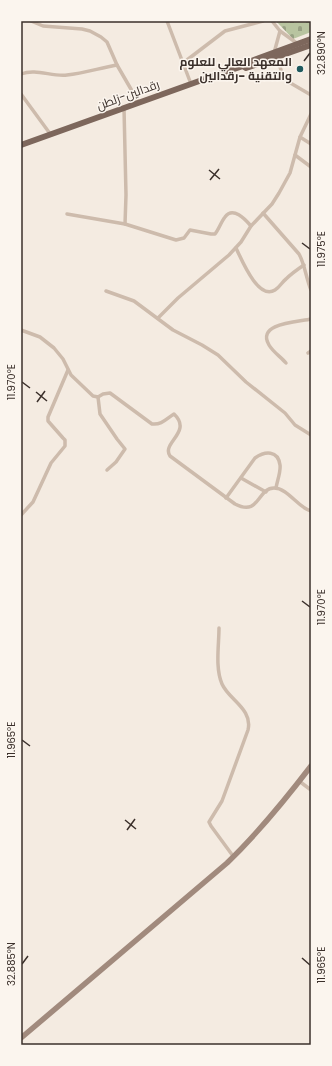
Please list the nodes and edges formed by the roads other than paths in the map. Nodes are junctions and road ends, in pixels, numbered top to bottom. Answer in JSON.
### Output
{"nodes":[{"id":1,"x":31,"y":21,"type":"edge"},
{"id":2,"x":166,"y":21,"type":"edge"},
{"id":3,"x":263,"y":21,"type":"edge"},
{"id":4,"x":272,"y":21,"type":"edge"},
{"id":5,"x":280,"y":31,"type":"junction"},
{"id":6,"x":311,"y":39,"type":"edge"},
{"id":7,"x":298,"y":44,"type":"junction"},
{"id":8,"x":311,"y":45,"type":"edge"},
{"id":9,"x":276,"y":55,"type":"junction"},
{"id":10,"x":183,"y":63,"type":"junction"},
{"id":11,"x":117,"y":65,"type":"junction"},
{"id":12,"x":21,"y":74,"type":"edge"},
{"id":13,"x":191,"y":84,"type":"junction"},
{"id":14,"x":21,"y":94,"type":"edge"},
{"id":15,"x":311,"y":95,"type":"edge"},
{"id":16,"x":139,"y":103,"type":"junction"},
{"id":17,"x":124,"y":108,"type":"junction"},
{"id":18,"x":311,"y":114,"type":"edge"},
{"id":19,"x":51,"y":135,"type":"junction"},
{"id":20,"x":300,"y":137,"type":"junction"},
{"id":21,"x":311,"y":144,"type":"edge"},
{"id":22,"x":21,"y":145,"type":"edge"},
{"id":23,"x":295,"y":155,"type":"junction"},
{"id":24,"x":311,"y":167,"type":"edge"},
{"id":25,"x":263,"y":213,"type":"junction"},
{"id":26,"x":66,"y":214,"type":"dead end"},
{"id":27,"x":125,"y":224,"type":"junction"},
{"id":28,"x":251,"y":226,"type":"junction"},
{"id":29,"x":236,"y":248,"type":"junction"},
{"id":30,"x":304,"y":266,"type":"junction"},
{"id":31,"x":311,"y":290,"type":"edge"},
{"id":32,"x":106,"y":291,"type":"dead end"},
{"id":33,"x":158,"y":318,"type":"junction"},
{"id":34,"x":311,"y":319,"type":"edge"},
{"id":35,"x":21,"y":330,"type":"edge"},
{"id":36,"x":286,"y":363,"type":"dead end"},
{"id":37,"x":68,"y":370,"type":"junction"},
{"id":38,"x":98,"y":397,"type":"junction"},
{"id":39,"x":311,"y":435,"type":"edge"},
{"id":40,"x":107,"y":470,"type":"dead end"},
{"id":41,"x":241,"y":478,"type":"junction"},
{"id":42,"x":276,"y":488,"type":"junction"},
{"id":43,"x":266,"y":492,"type":"junction"},
{"id":44,"x":226,"y":498,"type":"junction"},
{"id":45,"x":311,"y":511,"type":"edge"},
{"id":46,"x":21,"y":515,"type":"edge"},
{"id":47,"x":219,"y":628,"type":"dead end"},
{"id":48,"x":311,"y":767,"type":"edge"},
{"id":49,"x":300,"y":781,"type":"junction"},
{"id":50,"x":311,"y":790,"type":"edge"},
{"id":51,"x":233,"y":856,"type":"junction"},
{"id":52,"x":21,"y":1038,"type":"edge"}],
"edges":[{"from":1,"to":11,"type":"street"},
{"from":2,"to":10,"type":"street"},
{"from":3,"to":10,"type":"street"},
{"from":4,"to":5,"type":"street"},
{"from":5,"to":7,"type":"street"},
{"from":5,"to":9,"type":"street"},
{"from":6,"to":7,"type":"main road","name":"رقدالين-زلطن"},
{"from":7,"to":9,"type":"main road","name":"رقدالين-زلطن"},
{"from":8,"to":9,"type":"main road","name":"رقدالين-زلطن"},
{"from":9,"to":13,"type":"main road","name":"رقدالين-زلطن"},
{"from":9,"to":15,"type":"street"},
{"from":10,"to":13,"type":"street"},
{"from":11,"to":12,"type":"street"},
{"from":11,"to":16,"type":"street"},
{"from":13,"to":16,"type":"main road","name":"رقدالين-زلطن"},
{"from":14,"to":19,"type":"street"},
{"from":16,"to":17,"type":"main road","name":"رقدالين-زلطن"},
{"from":17,"to":19,"type":"main road","name":"رقدالين-زلطن"},
{"from":17,"to":27,"type":"street"},
{"from":18,"to":20,"type":"street"},
{"from":19,"to":22,"type":"main road","name":"رقدالين-زلطن"},
{"from":20,"to":21,"type":"street"},
{"from":20,"to":23,"type":"street"},
{"from":23,"to":24,"type":"street"},
{"from":23,"to":25,"type":"street"},
{"from":25,"to":28,"type":"street"},
{"from":25,"to":30,"type":"street"},
{"from":26,"to":27,"type":"street"},
{"from":27,"to":28,"type":"street"},
{"from":28,"to":29,"type":"street"},
{"from":29,"to":30,"type":"street"},
{"from":29,"to":33,"type":"street"},
{"from":30,"to":31,"type":"street"},
{"from":32,"to":33,"type":"street"},
{"from":33,"to":39,"type":"street"},
{"from":34,"to":36,"type":"street"},
{"from":35,"to":37,"type":"street"},
{"from":37,"to":38,"type":"street"},
{"from":37,"to":46,"type":"street"},
{"from":38,"to":40,"type":"street"},
{"from":38,"to":44,"type":"street"},
{"from":41,"to":42,"type":"street"},
{"from":41,"to":43,"type":"street"},
{"from":41,"to":44,"type":"street"},
{"from":42,"to":43,"type":"street"},
{"from":42,"to":45,"type":"street"},
{"from":43,"to":44,"type":"street"},
{"from":47,"to":51,"type":"street"},
{"from":48,"to":49,"type":"street"},
{"from":49,"to":50,"type":"street"},
{"from":49,"to":51,"type":"street"},
{"from":51,"to":52,"type":"street"}]}
